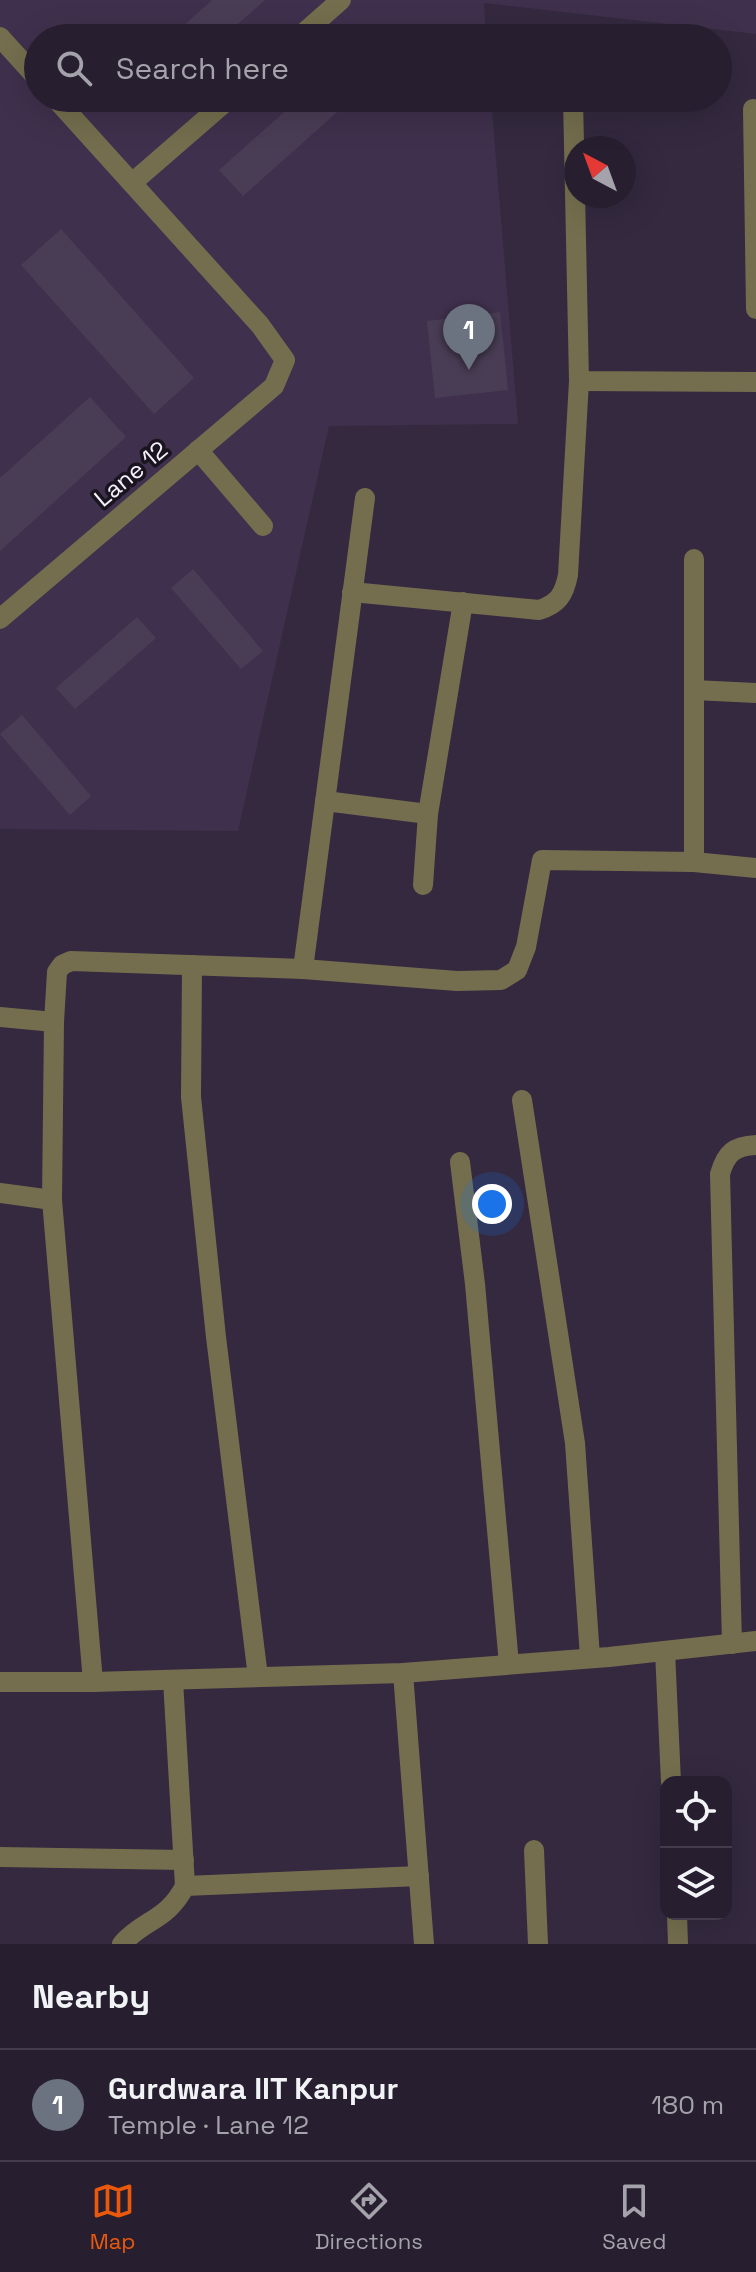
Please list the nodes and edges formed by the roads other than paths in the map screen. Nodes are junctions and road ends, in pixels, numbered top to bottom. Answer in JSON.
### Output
{"nodes":[{"id":1,"x":341,"y":0,"type":"edge"},
{"id":2,"x":314,"y":24,"type":"edge"},
{"id":3,"x":0,"y":37,"type":"edge"},
{"id":4,"x":24,"y":64,"type":"edge"},
{"id":5,"x":753,"y":109,"type":"dead end"},
{"id":6,"x":68,"y":112,"type":"edge"},
{"id":7,"x":214,"y":112,"type":"edge"},
{"id":8,"x":573,"y":112,"type":"edge"},
{"id":9,"x":132,"y":183,"type":"junction"},
{"id":10,"x":756,"y":309,"type":"edge"},
{"id":11,"x":579,"y":381,"type":"junction"},
{"id":12,"x":756,"y":382,"type":"edge"},
{"id":13,"x":198,"y":450,"type":"junction"},
{"id":14,"x":365,"y":498,"type":"dead end"},
{"id":15,"x":263,"y":526,"type":"dead end"},
{"id":16,"x":694,"y":559,"type":"dead end"},
{"id":17,"x":352,"y":592,"type":"junction"},
{"id":18,"x":463,"y":602,"type":"junction"},
{"id":19,"x":0,"y":619,"type":"edge"},
{"id":20,"x":694,"y":690,"type":"junction"},
{"id":21,"x":756,"y":693,"type":"edge"},
{"id":22,"x":325,"y":801,"type":"junction"},
{"id":23,"x":428,"y":814,"type":"junction"},
{"id":24,"x":694,"y":862,"type":"junction"},
{"id":25,"x":756,"y":868,"type":"edge"},
{"id":26,"x":423,"y":885,"type":"dead end"},
{"id":27,"x":192,"y":965,"type":"junction"},
{"id":28,"x":303,"y":969,"type":"junction"},
{"id":29,"x":0,"y":1017,"type":"edge"},
{"id":30,"x":54,"y":1022,"type":"junction"},
{"id":31,"x":522,"y":1100,"type":"dead end"},
{"id":32,"x":756,"y":1145,"type":"edge"},
{"id":33,"x":460,"y":1162,"type":"dead end"},
{"id":34,"x":0,"y":1193,"type":"edge"},
{"id":35,"x":52,"y":1200,"type":"junction"},
{"id":36,"x":756,"y":1641,"type":"edge"},
{"id":37,"x":732,"y":1644,"type":"junction"},
{"id":38,"x":665,"y":1651,"type":"junction"},
{"id":39,"x":590,"y":1657,"type":"junction"},
{"id":40,"x":509,"y":1664,"type":"junction"},
{"id":41,"x":403,"y":1673,"type":"junction"},
{"id":42,"x":258,"y":1677,"type":"junction"},
{"id":43,"x":173,"y":1680,"type":"junction"},
{"id":44,"x":0,"y":1682,"type":"edge"},
{"id":45,"x":93,"y":1682,"type":"junction"},
{"id":46,"x":671,"y":1776,"type":"edge"},
{"id":47,"x":534,"y":1850,"type":"dead end"},
{"id":48,"x":0,"y":1857,"type":"edge"},
{"id":49,"x":184,"y":1860,"type":"junction"},
{"id":50,"x":419,"y":1876,"type":"junction"},
{"id":51,"x":185,"y":1886,"type":"junction"},
{"id":52,"x":677,"y":1920,"type":"edge"},
{"id":53,"x":122,"y":1944,"type":"edge"},
{"id":54,"x":424,"y":1944,"type":"edge"},
{"id":55,"x":538,"y":1944,"type":"edge"},
{"id":56,"x":678,"y":1944,"type":"edge"}],
"edges":[{"from":1,"to":2,"type":"street"},
{"from":3,"to":4,"type":"street"},
{"from":5,"to":10,"type":"street"},
{"from":6,"to":9,"type":"street"},
{"from":7,"to":9,"type":"street"},
{"from":8,"to":11,"type":"street"},
{"from":9,"to":13,"type":"street","name":"Lane 12"},
{"from":11,"to":12,"type":"street"},
{"from":11,"to":18,"type":"street"},
{"from":13,"to":15,"type":"street"},
{"from":13,"to":19,"type":"street","name":"Lane 12"},
{"from":14,"to":17,"type":"street"},
{"from":16,"to":20,"type":"street"},
{"from":17,"to":18,"type":"street"},
{"from":17,"to":22,"type":"street"},
{"from":18,"to":23,"type":"street"},
{"from":20,"to":21,"type":"street"},
{"from":20,"to":24,"type":"street"},
{"from":22,"to":23,"type":"street"},
{"from":22,"to":28,"type":"street"},
{"from":23,"to":26,"type":"street"},
{"from":24,"to":25,"type":"street"},
{"from":24,"to":28,"type":"street"},
{"from":27,"to":28,"type":"street"},
{"from":27,"to":30,"type":"street"},
{"from":27,"to":42,"type":"street"},
{"from":29,"to":30,"type":"street"},
{"from":30,"to":35,"type":"street"},
{"from":31,"to":39,"type":"street"},
{"from":32,"to":37,"type":"street"},
{"from":33,"to":40,"type":"street"},
{"from":34,"to":35,"type":"street"},
{"from":35,"to":45,"type":"street"},
{"from":36,"to":37,"type":"street"},
{"from":37,"to":38,"type":"street"},
{"from":38,"to":39,"type":"street"},
{"from":38,"to":46,"type":"street"},
{"from":39,"to":40,"type":"street"},
{"from":40,"to":41,"type":"street"},
{"from":41,"to":42,"type":"street"},
{"from":41,"to":50,"type":"street"},
{"from":42,"to":43,"type":"street"},
{"from":43,"to":45,"type":"street"},
{"from":43,"to":49,"type":"street"},
{"from":44,"to":45,"type":"street"},
{"from":47,"to":55,"type":"street"},
{"from":48,"to":49,"type":"street"},
{"from":49,"to":51,"type":"street"},
{"from":50,"to":51,"type":"street"},
{"from":50,"to":54,"type":"street"},
{"from":51,"to":53,"type":"street"},
{"from":52,"to":56,"type":"street"}]}
